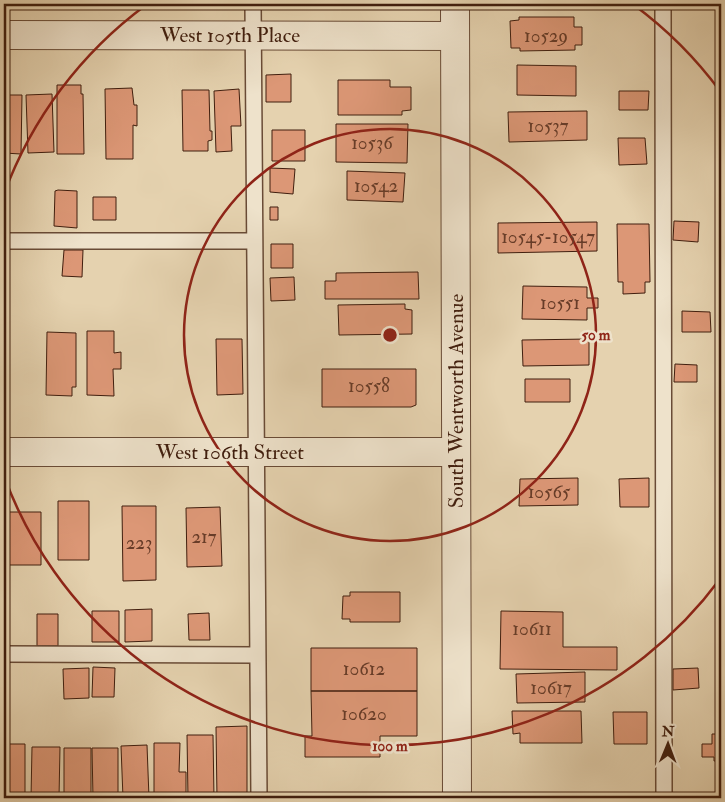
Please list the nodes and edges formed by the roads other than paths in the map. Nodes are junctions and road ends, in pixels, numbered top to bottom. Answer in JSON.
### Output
{"nodes":[{"id":1,"x":253,"y":4,"type":"edge"},
{"id":2,"x":455,"y":4,"type":"edge"},
{"id":3,"x":662,"y":4,"type":"edge"},
{"id":4,"x":4,"y":35,"type":"edge"},
{"id":5,"x":254,"y":35,"type":"junction"},
{"id":6,"x":455,"y":36,"type":"junction"},
{"id":7,"x":4,"y":241,"type":"edge"},
{"id":8,"x":254,"y":241,"type":"junction"},
{"id":9,"x":4,"y":452,"type":"edge"},
{"id":10,"x":256,"y":452,"type":"junction"},
{"id":11,"x":456,"y":452,"type":"junction"},
{"id":12,"x":4,"y":654,"type":"edge"},
{"id":13,"x":256,"y":655,"type":"junction"},
{"id":14,"x":258,"y":798,"type":"edge"},
{"id":15,"x":457,"y":798,"type":"edge"},
{"id":16,"x":664,"y":798,"type":"edge"}],
"edges":[{"from":1,"to":5,"type":"lane"},
{"from":2,"to":6,"type":"street","name":"South Wentworth Avenue"},
{"from":3,"to":16,"type":"lane"},
{"from":4,"to":5,"type":"street","name":"West 105th Place"},
{"from":5,"to":6,"type":"street","name":"West 105th Place"},
{"from":5,"to":8,"type":"lane"},
{"from":6,"to":11,"type":"street","name":"South Wentworth Avenue"},
{"from":7,"to":8,"type":"lane"},
{"from":8,"to":10,"type":"lane"},
{"from":9,"to":10,"type":"street","name":"West 106th Street"},
{"from":10,"to":11,"type":"street","name":"West 106th Street"},
{"from":10,"to":13,"type":"lane"},
{"from":11,"to":15,"type":"street","name":"South Wentworth Avenue"},
{"from":12,"to":13,"type":"lane"},
{"from":13,"to":14,"type":"lane"}]}
